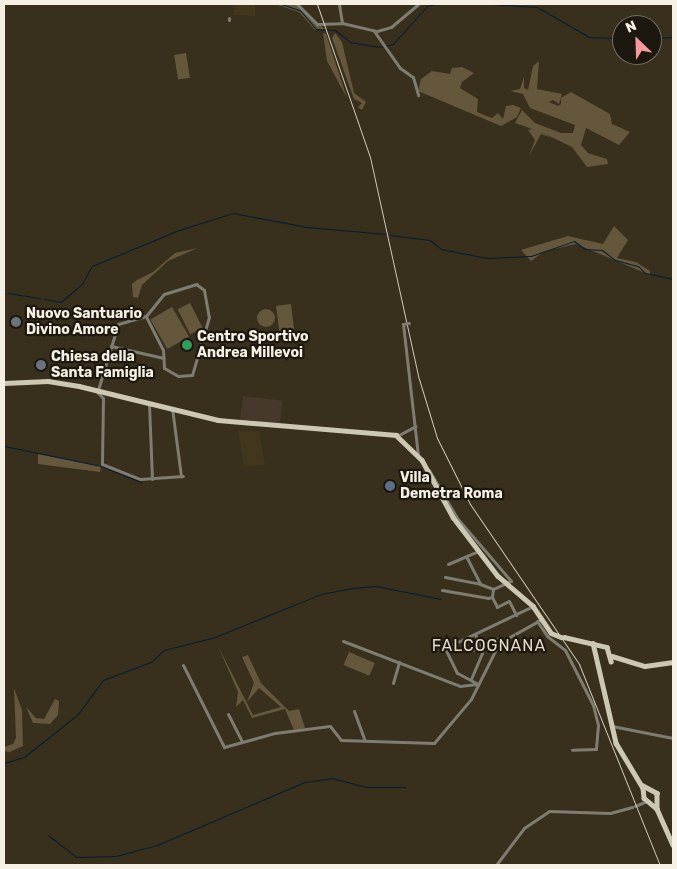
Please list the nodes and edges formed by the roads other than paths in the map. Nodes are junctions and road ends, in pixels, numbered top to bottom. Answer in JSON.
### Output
{"nodes":[{"id":1,"x":297,"y":4,"type":"edge"},
{"id":2,"x":339,"y":4,"type":"edge"},
{"id":3,"x":418,"y":4,"type":"edge"},
{"id":4,"x":342,"y":23,"type":"junction"},
{"id":5,"x":374,"y":31,"type":"junction"},
{"id":6,"x":418,"y":95,"type":"dead end"},
{"id":7,"x":146,"y":316,"type":"junction"},
{"id":8,"x":409,"y":323,"type":"dead end"},
{"id":9,"x":111,"y":346,"type":"junction"},
{"id":10,"x":162,"y":358,"type":"junction"},
{"id":11,"x":4,"y":383,"type":"edge"},
{"id":12,"x":96,"y":390,"type":"junction"},
{"id":13,"x":149,"y":404,"type":"junction"},
{"id":14,"x":172,"y":408,"type":"junction"},
{"id":15,"x":416,"y":426,"type":"junction"},
{"id":16,"x":397,"y":436,"type":"junction"},
{"id":17,"x":418,"y":455,"type":"junction"},
{"id":18,"x":152,"y":479,"type":"junction"},
{"id":19,"x":479,"y":551,"type":"dead end"},
{"id":20,"x":467,"y":558,"type":"junction"},
{"id":21,"x":448,"y":564,"type":"dead end"},
{"id":22,"x":445,"y":577,"type":"dead end"},
{"id":23,"x":480,"y":584,"type":"junction"},
{"id":24,"x":506,"y":584,"type":"junction"},
{"id":25,"x":493,"y":589,"type":"junction"},
{"id":26,"x":442,"y":590,"type":"dead end"},
{"id":27,"x":492,"y":597,"type":"junction"},
{"id":28,"x":533,"y":606,"type":"junction"},
{"id":29,"x":516,"y":615,"type":"junction"},
{"id":30,"x":540,"y":620,"type":"junction"},
{"id":31,"x":475,"y":634,"type":"junction"},
{"id":32,"x":499,"y":638,"type":"dead end"},
{"id":33,"x":343,"y":641,"type":"dead end"},
{"id":34,"x":481,"y":646,"type":"junction"},
{"id":35,"x":598,"y":648,"type":"junction"},
{"id":36,"x":473,"y":650,"type":"dead end"},
{"id":37,"x":612,"y":659,"type":"junction"},
{"id":38,"x":399,"y":662,"type":"junction"},
{"id":39,"x":673,"y":662,"type":"edge"},
{"id":40,"x":602,"y":664,"type":"junction"},
{"id":41,"x":183,"y":665,"type":"dead end"},
{"id":42,"x":471,"y":679,"type":"junction"},
{"id":43,"x":392,"y":682,"type":"dead end"},
{"id":44,"x":478,"y":684,"type":"junction"},
{"id":45,"x":354,"y":711,"type":"dead end"},
{"id":46,"x":228,"y":714,"type":"dead end"},
{"id":47,"x":611,"y":726,"type":"junction"},
{"id":48,"x":673,"y":738,"type":"edge"},
{"id":49,"x":364,"y":739,"type":"junction"},
{"id":50,"x":242,"y":742,"type":"junction"},
{"id":51,"x":572,"y":750,"type":"dead end"},
{"id":52,"x":641,"y":784,"type":"junction"},
{"id":53,"x":650,"y":788,"type":"junction"},
{"id":54,"x":644,"y":792,"type":"junction"},
{"id":55,"x":656,"y":800,"type":"junction"},
{"id":56,"x":647,"y":801,"type":"junction"},
{"id":57,"x":657,"y":809,"type":"junction"},
{"id":58,"x":673,"y":845,"type":"edge"},
{"id":59,"x":496,"y":865,"type":"edge"}],
"edges":[{"from":1,"to":4,"type":"street"},
{"from":2,"to":4,"type":"street"},
{"from":3,"to":5,"type":"street"},
{"from":4,"to":5,"type":"street"},
{"from":5,"to":6,"type":"street"},
{"from":7,"to":9,"type":"street"},
{"from":7,"to":10,"type":"street"},
{"from":7,"to":10,"type":"street"},
{"from":8,"to":15,"type":"street","bridge":true},
{"from":9,"to":10,"type":"street"},
{"from":9,"to":12,"type":"street"},
{"from":11,"to":12,"type":"main road"},
{"from":12,"to":13,"type":"main road"},
{"from":12,"to":18,"type":"street"},
{"from":13,"to":14,"type":"main road"},
{"from":13,"to":18,"type":"street"},
{"from":14,"to":16,"type":"main road"},
{"from":14,"to":18,"type":"street"},
{"from":15,"to":16,"type":"street"},
{"from":15,"to":17,"type":"street"},
{"from":16,"to":17,"type":"main road"},
{"from":17,"to":24,"type":"main road"},
{"from":19,"to":20,"type":"street"},
{"from":20,"to":21,"type":"street"},
{"from":20,"to":23,"type":"street"},
{"from":22,"to":23,"type":"street"},
{"from":23,"to":25,"type":"street"},
{"from":24,"to":25,"type":"street"},
{"from":24,"to":28,"type":"main road"},
{"from":25,"to":27,"type":"street"},
{"from":26,"to":27,"type":"street"},
{"from":27,"to":29,"type":"street"},
{"from":28,"to":29,"type":"street"},
{"from":28,"to":30,"type":"main road"},
{"from":29,"to":31,"type":"street"},
{"from":30,"to":35,"type":"main road"},
{"from":30,"to":44,"type":"street"},
{"from":30,"to":51,"type":"street"},
{"from":31,"to":34,"type":"street"},
{"from":31,"to":42,"type":"street"},
{"from":32,"to":34,"type":"street"},
{"from":33,"to":38,"type":"street"},
{"from":34,"to":36,"type":"street"},
{"from":34,"to":42,"type":"street"},
{"from":35,"to":37,"type":"main road"},
{"from":35,"to":40,"type":"main road"},
{"from":37,"to":39,"type":"main road"},
{"from":37,"to":40,"type":"main road"},
{"from":38,"to":43,"type":"street"},
{"from":38,"to":44,"type":"street"},
{"from":40,"to":47,"type":"main road"},
{"from":41,"to":50,"type":"street"},
{"from":42,"to":44,"type":"street"},
{"from":44,"to":49,"type":"street"},
{"from":45,"to":49,"type":"street"},
{"from":46,"to":50,"type":"street"},
{"from":47,"to":48,"type":"street"},
{"from":47,"to":52,"type":"main road"},
{"from":49,"to":50,"type":"street"},
{"from":52,"to":53,"type":"main road"},
{"from":52,"to":54,"type":"main road"},
{"from":53,"to":54,"type":"main road"},
{"from":53,"to":55,"type":"main road"},
{"from":54,"to":56,"type":"main road"},
{"from":55,"to":56,"type":"main road"},
{"from":55,"to":57,"type":"main road"},
{"from":56,"to":57,"type":"main road"},
{"from":56,"to":59,"type":"street"},
{"from":57,"to":58,"type":"main road"}]}
